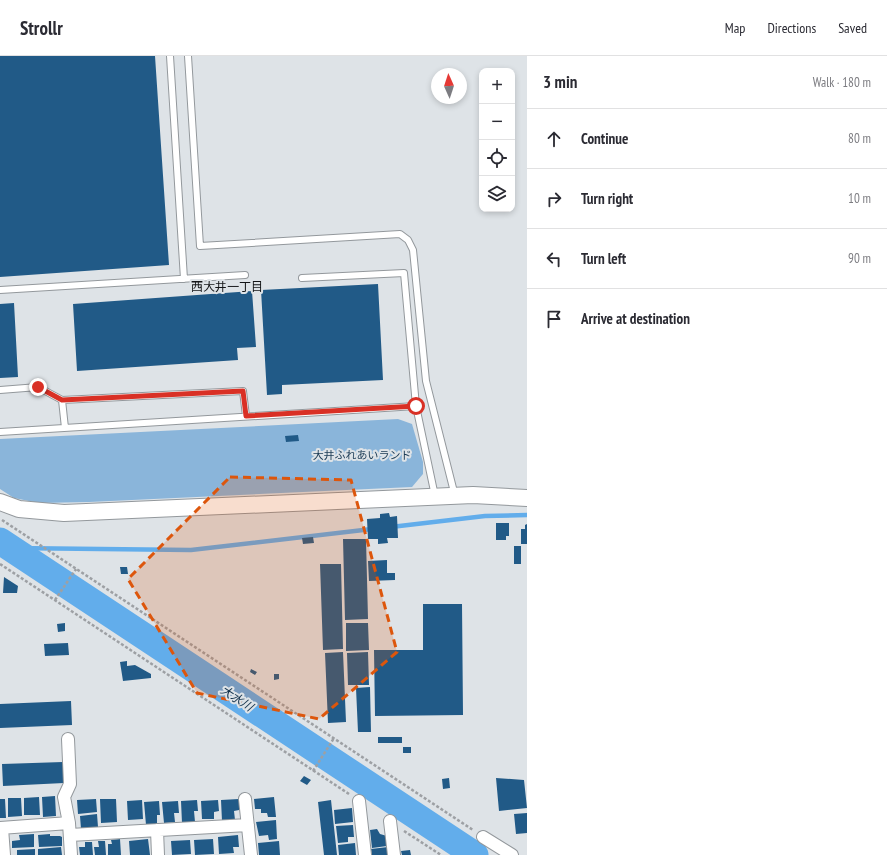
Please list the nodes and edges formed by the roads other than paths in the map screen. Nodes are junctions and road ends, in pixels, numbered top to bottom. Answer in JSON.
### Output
{"nodes":[{"id":1,"x":170,"y":56,"type":"edge"},
{"id":2,"x":188,"y":56,"type":"edge"},
{"id":3,"x":245,"y":275,"type":"dead end"},
{"id":4,"x":302,"y":278,"type":"dead end"},
{"id":5,"x":184,"y":279,"type":"junction"},
{"id":6,"x":0,"y":290,"type":"edge"},
{"id":7,"x":0,"y":390,"type":"edge"},
{"id":8,"x":62,"y":400,"type":"junction"},
{"id":9,"x":416,"y":406,"type":"junction"},
{"id":10,"x":246,"y":416,"type":"junction"},
{"id":11,"x":65,"y":428,"type":"junction"},
{"id":12,"x":0,"y":432,"type":"edge"},
{"id":13,"x":435,"y":496,"type":"junction"},
{"id":14,"x":455,"y":496,"type":"junction"},
{"id":15,"x":527,"y":498,"type":"edge"},
{"id":16,"x":0,"y":502,"type":"edge"},
{"id":17,"x":68,"y":739,"type":"dead end"},
{"id":18,"x":245,"y":799,"type":"dead end"},
{"id":19,"x":359,"y":801,"type":"road end"},
{"id":20,"x":390,"y":821,"type":"road end"},
{"id":21,"x":248,"y":825,"type":"junction"},
{"id":22,"x":1,"y":828,"type":"edge"},
{"id":23,"x":69,"y":829,"type":"junction"},
{"id":24,"x":156,"y":830,"type":"junction"},
{"id":25,"x":483,"y":837,"type":"road end"},
{"id":26,"x":4,"y":855,"type":"edge"},
{"id":27,"x":71,"y":855,"type":"edge"},
{"id":28,"x":158,"y":855,"type":"edge"},
{"id":29,"x":251,"y":855,"type":"edge"},
{"id":30,"x":365,"y":855,"type":"edge"},
{"id":31,"x":394,"y":855,"type":"edge"},
{"id":32,"x":512,"y":855,"type":"edge"}],
"edges":[{"from":1,"to":5,"type":"lane"},
{"from":2,"to":14,"type":"lane"},
{"from":3,"to":5,"type":"lane"},
{"from":4,"to":9,"type":"lane"},
{"from":5,"to":6,"type":"lane"},
{"from":7,"to":8,"type":"lane"},
{"from":8,"to":10,"type":"lane"},
{"from":8,"to":11,"type":"lane"},
{"from":9,"to":10,"type":"lane"},
{"from":9,"to":13,"type":"lane"},
{"from":10,"to":11,"type":"lane"},
{"from":11,"to":12,"type":"lane"},
{"from":13,"to":14,"type":"street"},
{"from":13,"to":16,"type":"street"},
{"from":14,"to":15,"type":"street"},
{"from":17,"to":23,"type":"street"},
{"from":18,"to":21,"type":"street"},
{"from":19,"to":30,"type":"street"},
{"from":20,"to":31,"type":"street"},
{"from":21,"to":24,"type":"street"},
{"from":21,"to":29,"type":"street"},
{"from":22,"to":23,"type":"street"},
{"from":22,"to":26,"type":"street"},
{"from":23,"to":24,"type":"street"},
{"from":23,"to":27,"type":"street"},
{"from":24,"to":28,"type":"street"},
{"from":25,"to":32,"type":"street"}]}
